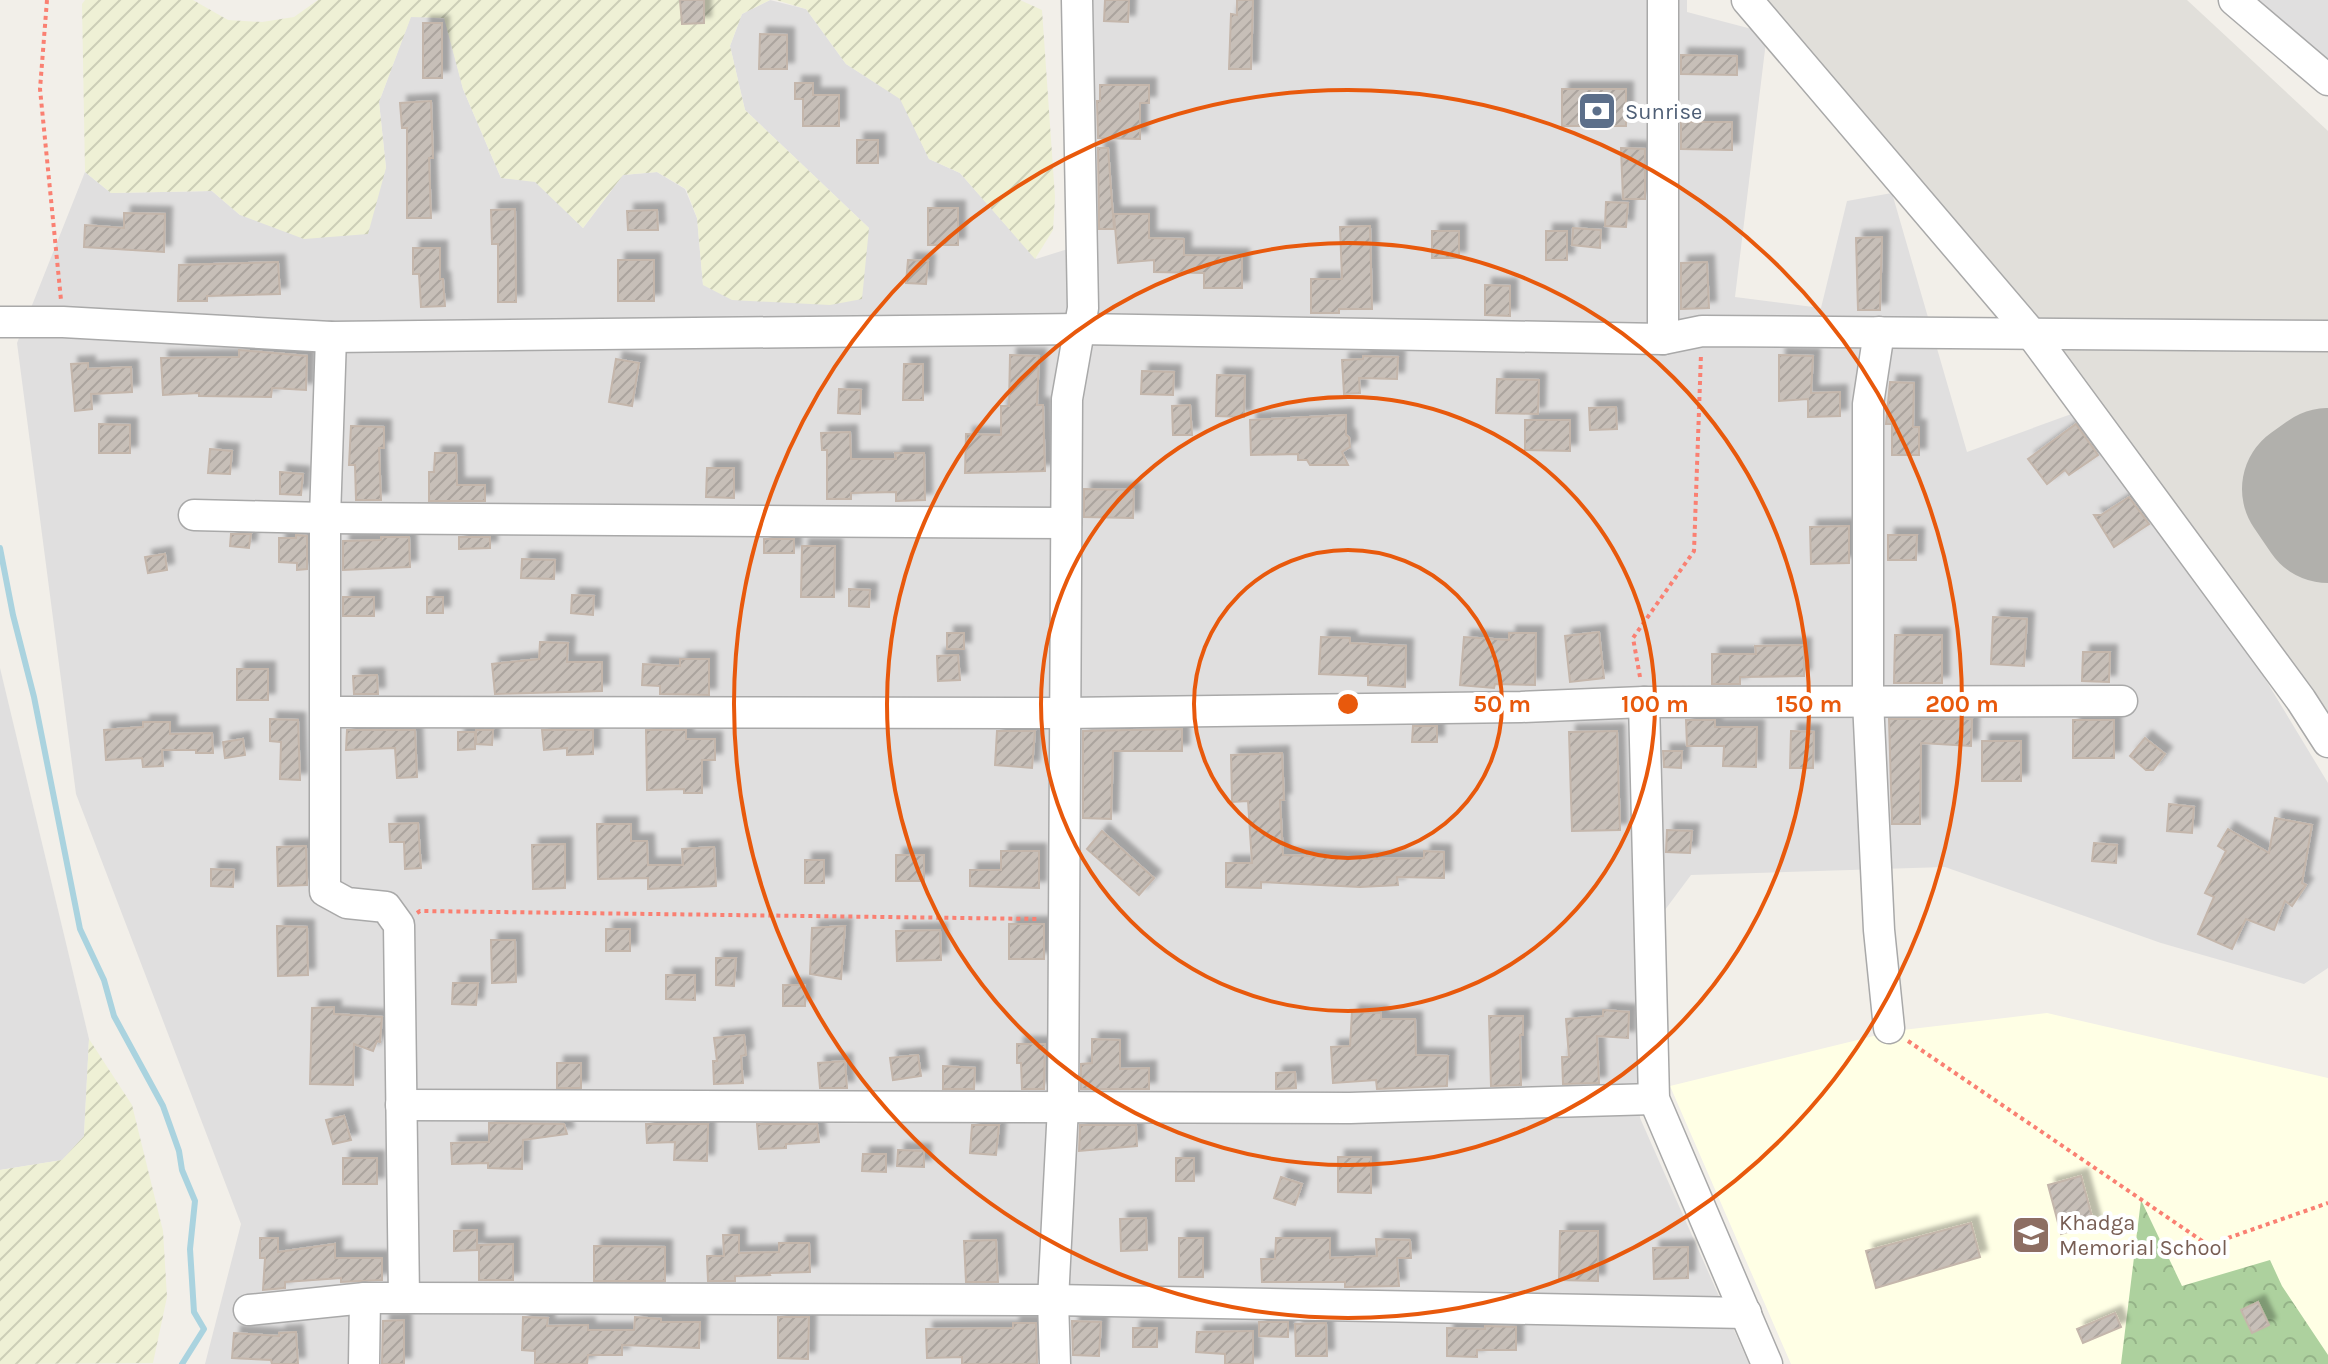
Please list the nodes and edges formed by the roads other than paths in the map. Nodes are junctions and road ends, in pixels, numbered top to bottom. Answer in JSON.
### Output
{"nodes":[{"id":1,"x":1077,"y":0,"type":"edge"},
{"id":2,"x":1663,"y":0,"type":"edge"},
{"id":3,"x":1747,"y":0,"type":"edge"},
{"id":4,"x":2234,"y":0,"type":"edge"},
{"id":5,"x":2328,"y":80,"type":"edge"},
{"id":6,"x":0,"y":322,"type":"edge"},
{"id":7,"x":1079,"y":329,"type":"junction"},
{"id":8,"x":1879,"y":332,"type":"junction"},
{"id":9,"x":2030,"y":332,"type":"junction"},
{"id":10,"x":2328,"y":336,"type":"edge"},
{"id":11,"x":331,"y":337,"type":"junction"},
{"id":12,"x":1663,"y":339,"type":"junction"},
{"id":13,"x":194,"y":515,"type":"dead end"},
{"id":14,"x":325,"y":518,"type":"junction"},
{"id":15,"x":1066,"y":523,"type":"junction"},
{"id":16,"x":1868,"y":701,"type":"junction"},
{"id":17,"x":2122,"y":701,"type":"dead end"},
{"id":18,"x":1644,"y":702,"type":"junction"},
{"id":19,"x":326,"y":712,"type":"junction"},
{"id":20,"x":1065,"y":713,"type":"junction"},
{"id":21,"x":2328,"y":742,"type":"edge"},
{"id":22,"x":1889,"y":1028,"type":"road end"},
{"id":23,"x":1654,"y":1099,"type":"junction"},
{"id":24,"x":401,"y":1105,"type":"junction"},
{"id":25,"x":1063,"y":1107,"type":"junction"},
{"id":26,"x":365,"y":1298,"type":"junction"},
{"id":27,"x":404,"y":1298,"type":"junction"},
{"id":28,"x":1053,"y":1300,"type":"junction"},
{"id":29,"x":249,"y":1310,"type":"dead end"},
{"id":30,"x":1746,"y":1313,"type":"junction"},
{"id":31,"x":364,"y":1364,"type":"edge"},
{"id":32,"x":1055,"y":1364,"type":"edge"},
{"id":33,"x":1767,"y":1364,"type":"edge"}],
"edges":[{"from":1,"to":7,"type":"street"},
{"from":2,"to":12,"type":"street"},
{"from":3,"to":9,"type":"street"},
{"from":4,"to":5,"type":"street"},
{"from":6,"to":11,"type":"street"},
{"from":7,"to":11,"type":"street"},
{"from":7,"to":12,"type":"street"},
{"from":7,"to":15,"type":"street"},
{"from":8,"to":9,"type":"street"},
{"from":8,"to":12,"type":"street"},
{"from":8,"to":16,"type":"street"},
{"from":9,"to":10,"type":"street"},
{"from":9,"to":21,"type":"street"},
{"from":11,"to":14,"type":"street"},
{"from":13,"to":14,"type":"street"},
{"from":14,"to":15,"type":"street"},
{"from":14,"to":19,"type":"street"},
{"from":15,"to":20,"type":"street"},
{"from":16,"to":17,"type":"street"},
{"from":16,"to":18,"type":"street"},
{"from":16,"to":22,"type":"street"},
{"from":18,"to":20,"type":"street"},
{"from":18,"to":23,"type":"street"},
{"from":19,"to":20,"type":"street"},
{"from":19,"to":24,"type":"street"},
{"from":20,"to":25,"type":"street"},
{"from":23,"to":25,"type":"street"},
{"from":23,"to":30,"type":"street"},
{"from":24,"to":25,"type":"street"},
{"from":24,"to":27,"type":"street"},
{"from":25,"to":28,"type":"street"},
{"from":26,"to":27,"type":"street"},
{"from":26,"to":29,"type":"street"},
{"from":26,"to":31,"type":"street"},
{"from":27,"to":28,"type":"street"},
{"from":28,"to":30,"type":"street"},
{"from":28,"to":32,"type":"street"},
{"from":30,"to":33,"type":"street"}]}
